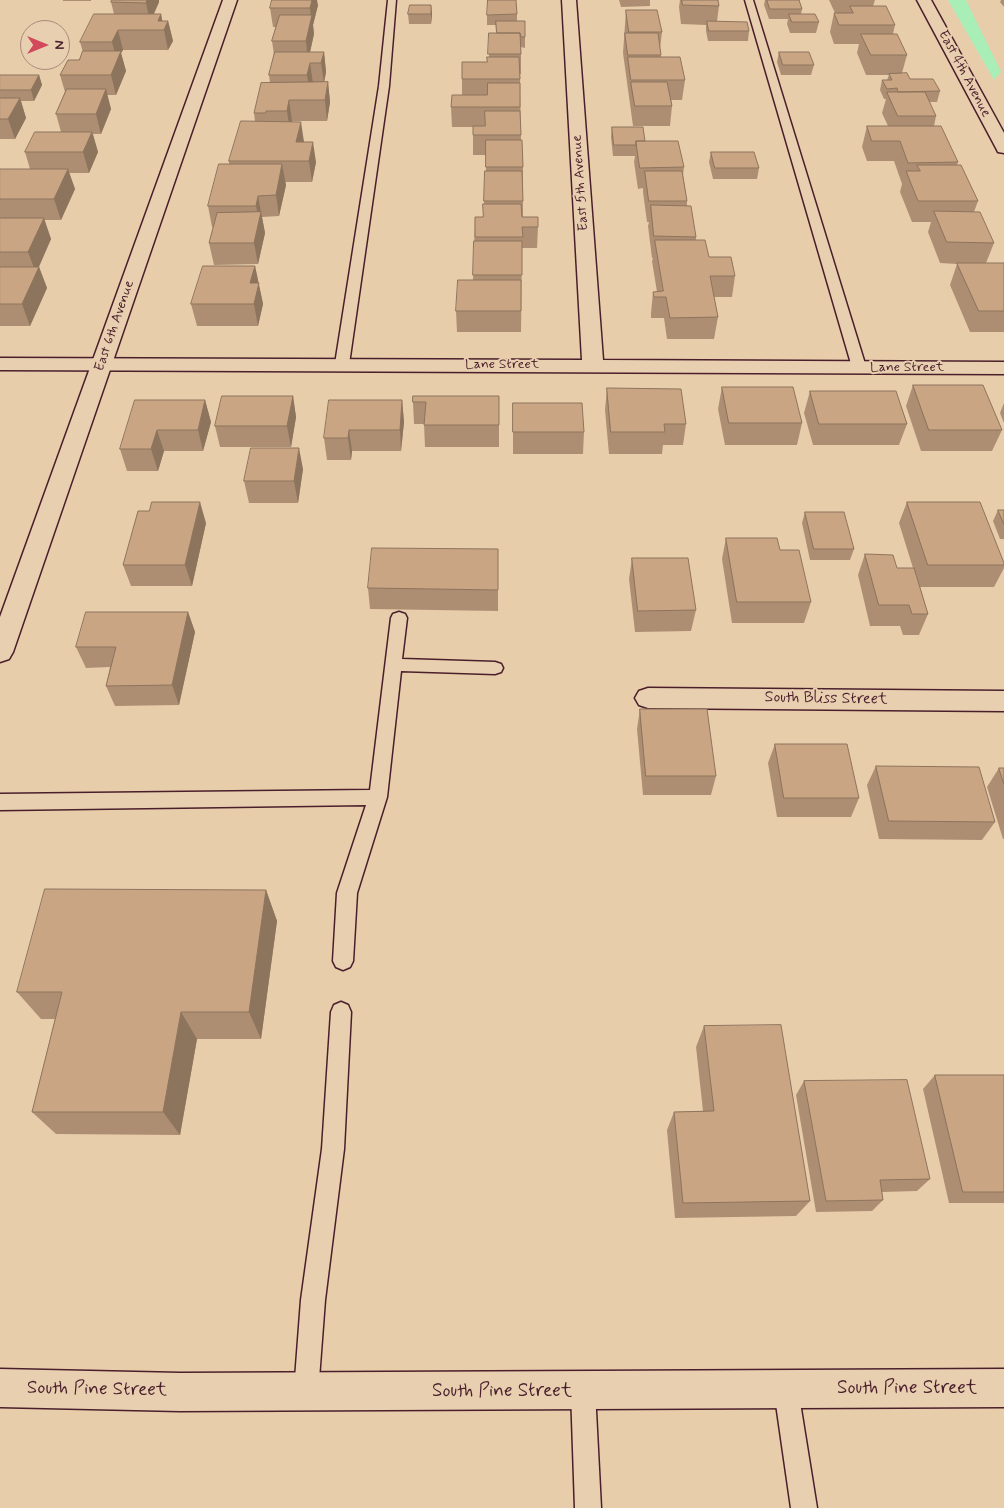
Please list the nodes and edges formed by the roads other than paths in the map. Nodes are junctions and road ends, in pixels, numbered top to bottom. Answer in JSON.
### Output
{"nodes":[{"id":1,"x":230,"y":0,"type":"edge"},
{"id":2,"x":392,"y":0,"type":"edge"},
{"id":3,"x":569,"y":0,"type":"edge"},
{"id":4,"x":749,"y":0,"type":"edge"},
{"id":5,"x":924,"y":0,"type":"edge"},
{"id":6,"x":1004,"y":148,"type":"edge"},
{"id":7,"x":0,"y":364,"type":"edge"},
{"id":8,"x":102,"y":364,"type":"junction"},
{"id":9,"x":342,"y":364,"type":"junction"},
{"id":10,"x":593,"y":365,"type":"junction"},
{"id":11,"x":859,"y":367,"type":"junction"},
{"id":12,"x":1004,"y":368,"type":"edge"},
{"id":13,"x":399,"y":618,"type":"dead end"},
{"id":14,"x":0,"y":652,"type":"edge"},
{"id":15,"x":394,"y":665,"type":"junction"},
{"id":16,"x":495,"y":668,"type":"dead end"},
{"id":17,"x":648,"y":698,"type":"dead end"},
{"id":18,"x":1004,"y":701,"type":"edge"},
{"id":19,"x":378,"y":796,"type":"junction"},
{"id":20,"x":0,"y":802,"type":"edge"},
{"id":21,"x":343,"y":961,"type":"dead end"},
{"id":22,"x":341,"y":1012,"type":"dead end"},
{"id":23,"x":0,"y":1388,"type":"edge"},
{"id":24,"x":1004,"y":1388,"type":"edge"},
{"id":25,"x":786,"y":1390,"type":"junction"},
{"id":26,"x":306,"y":1392,"type":"junction"},
{"id":27,"x":583,"y":1392,"type":"junction"},
{"id":28,"x":588,"y":1508,"type":"edge"},
{"id":29,"x":804,"y":1508,"type":"edge"}],
"edges":[{"from":1,"to":8,"type":"street","name":"East 6th Avenue"},
{"from":2,"to":9,"type":"lane"},
{"from":3,"to":10,"type":"street","name":"East 5th Avenue"},
{"from":4,"to":11,"type":"lane"},
{"from":5,"to":6,"type":"street","name":"East 4th Avenue"},
{"from":7,"to":8,"type":"street","name":"Lane Street"},
{"from":8,"to":9,"type":"street","name":"Lane Street"},
{"from":8,"to":14,"type":"street","name":"East 6th Avenue"},
{"from":9,"to":10,"type":"street","name":"Lane Street"},
{"from":10,"to":11,"type":"street","name":"Lane Street"},
{"from":11,"to":12,"type":"street","name":"Lane Street"},
{"from":13,"to":15,"type":"lane"},
{"from":15,"to":16,"type":"lane"},
{"from":15,"to":19,"type":"lane"},
{"from":17,"to":18,"type":"street","name":"South Bliss Street"},
{"from":19,"to":20,"type":"lane"},
{"from":19,"to":21,"type":"lane"},
{"from":22,"to":26,"type":"lane"},
{"from":23,"to":26,"type":"street","name":"South Pine Street"},
{"from":24,"to":25,"type":"street","name":"South Pine Street"},
{"from":25,"to":27,"type":"street","name":"South Pine Street"},
{"from":25,"to":29,"type":"lane"},
{"from":26,"to":27,"type":"street","name":"South Pine Street"},
{"from":27,"to":28,"type":"lane"}]}
